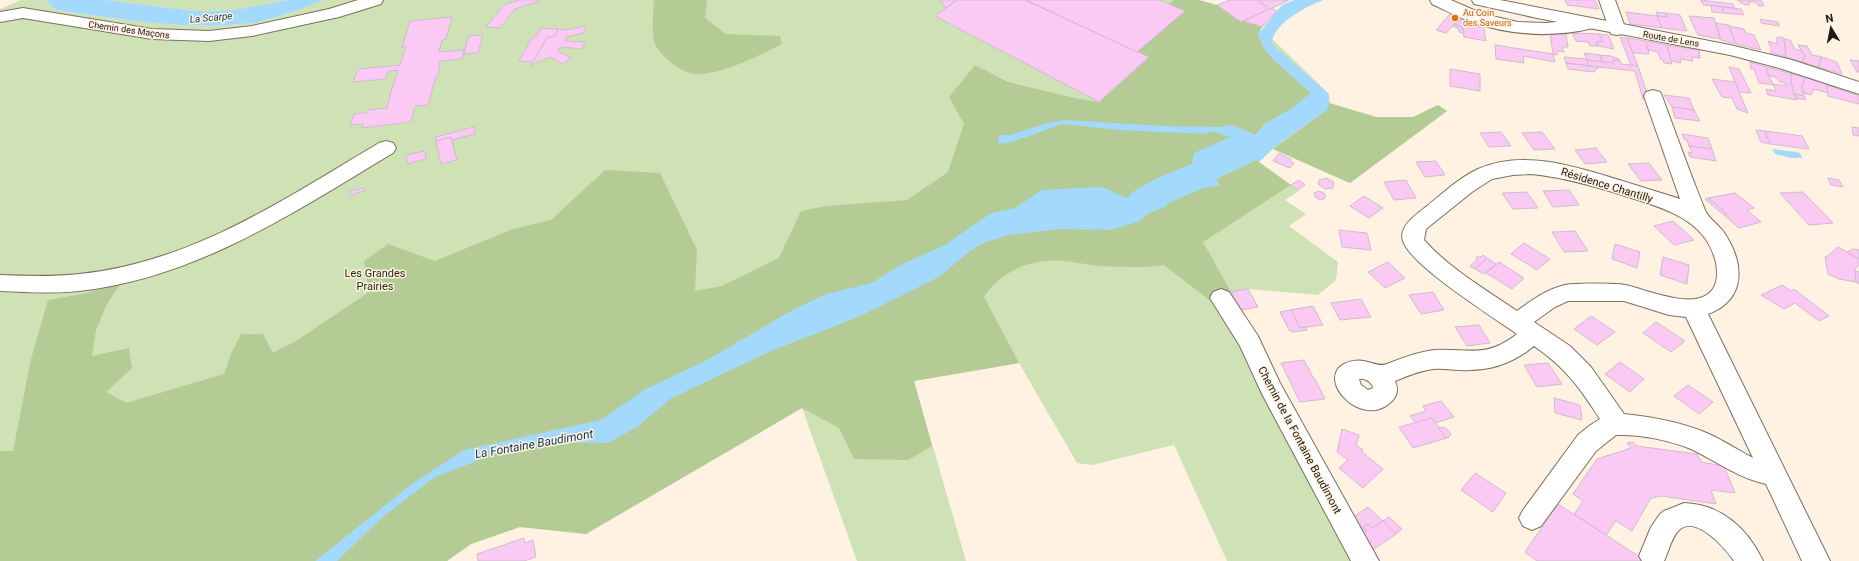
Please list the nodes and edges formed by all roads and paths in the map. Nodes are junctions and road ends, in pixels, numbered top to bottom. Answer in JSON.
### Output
{"nodes":[{"id":1,"x":375,"y":0,"type":"edge"},
{"id":2,"x":1438,"y":0,"type":"edge"},
{"id":3,"x":1481,"y":0,"type":"edge"},
{"id":4,"x":1607,"y":0,"type":"edge"},
{"id":5,"x":0,"y":16,"type":"edge"},
{"id":6,"x":1587,"y":24,"type":"junction"},
{"id":7,"x":1617,"y":30,"type":"junction"},
{"id":8,"x":1859,"y":88,"type":"edge"},
{"id":9,"x":1652,"y":96,"type":"dead end"},
{"id":10,"x":386,"y":148,"type":"dead end"},
{"id":11,"x":1697,"y":217,"type":"junction"},
{"id":12,"x":0,"y":283,"type":"edge"},
{"id":13,"x":1221,"y":298,"type":"dead end"},
{"id":14,"x":1694,"y":309,"type":"junction"},
{"id":15,"x":1526,"y":328,"type":"junction"},
{"id":16,"x":1380,"y":377,"type":"dead end"},
{"id":17,"x":1617,"y":424,"type":"junction"},
{"id":18,"x":1775,"y":475,"type":"junction"},
{"id":19,"x":1532,"y":518,"type":"dead end"},
{"id":20,"x":1653,"y":556,"type":"dead end"},
{"id":21,"x":1365,"y":561,"type":"edge"},
{"id":22,"x":1749,"y":561,"type":"edge"},
{"id":23,"x":1816,"y":561,"type":"edge"}],
"edges":[{"from":1,"to":5,"type":"street","name":"Chemin des Maçons"},
{"from":2,"to":6,"type":"street"},
{"from":3,"to":6,"type":"street","name":"Route de Lens"},
{"from":4,"to":7,"type":"street"},
{"from":6,"to":7,"type":"street","name":"Route de Lens"},
{"from":7,"to":8,"type":"street","name":"Route de Lens"},
{"from":9,"to":11,"type":"street"},
{"from":10,"to":12,"type":"street"},
{"from":11,"to":14,"type":"street","name":"Résidence Chantilly"},
{"from":11,"to":15,"type":"street","name":"Résidence Chantilly"},
{"from":13,"to":21,"type":"street","name":"Chemin de la Fontaine Baudimont"},
{"from":14,"to":15,"type":"street","name":"Résidence Chantilly"},
{"from":14,"to":18,"type":"street"},
{"from":15,"to":16,"type":"street","name":"Résidence Chantilly"},
{"from":15,"to":17,"type":"street","name":"Résidence Chantilly"},
{"from":17,"to":18,"type":"street"},
{"from":17,"to":19,"type":"street"},
{"from":18,"to":23,"type":"street"},
{"from":20,"to":22,"type":"street"}]}
